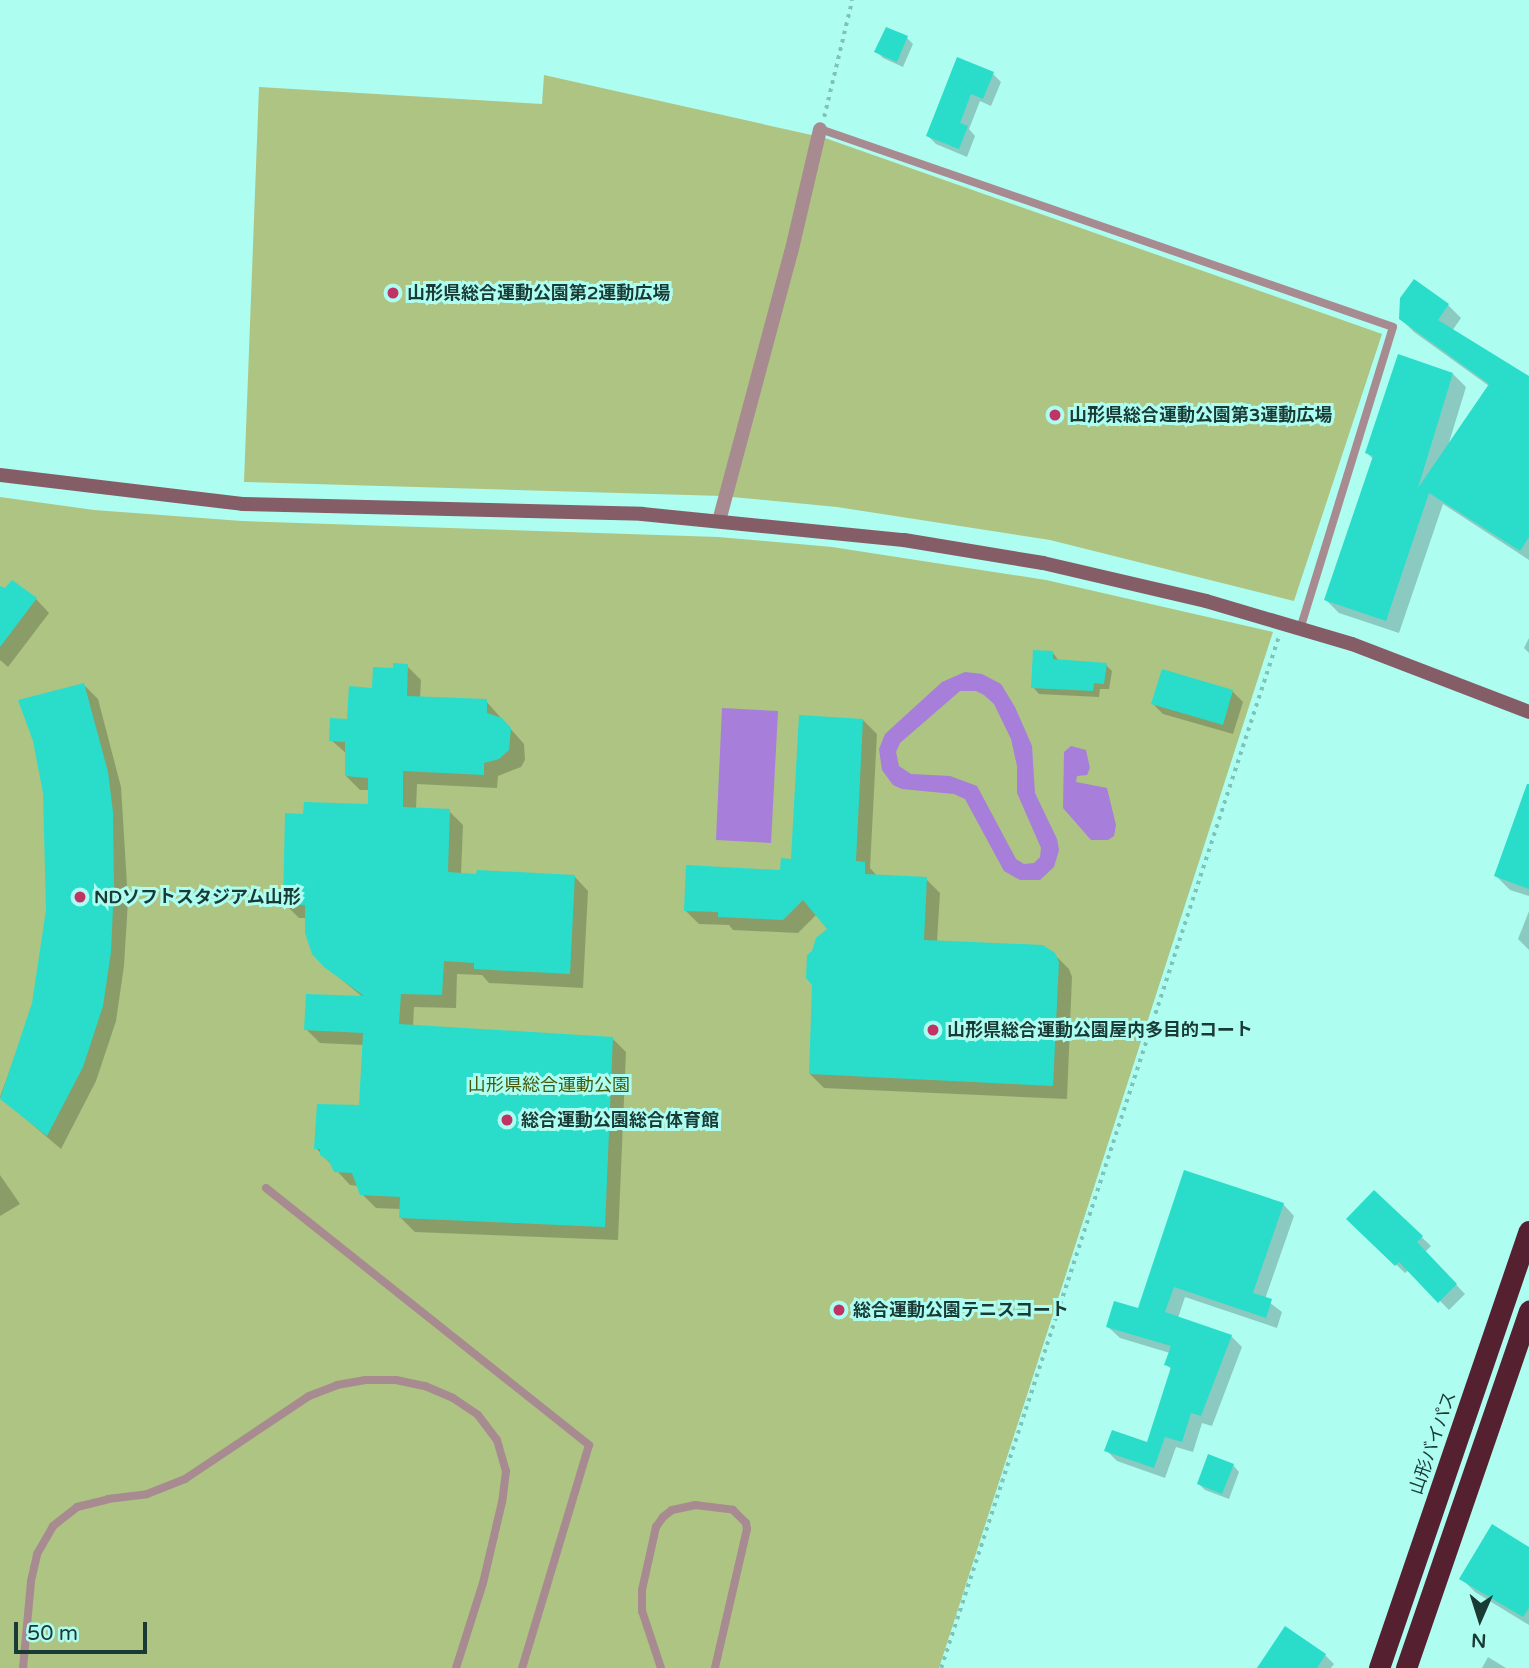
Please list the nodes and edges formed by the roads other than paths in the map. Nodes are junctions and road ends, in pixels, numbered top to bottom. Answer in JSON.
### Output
{"nodes":[{"id":1,"x":820,"y":129,"type":"joint"},
{"id":2,"x":0,"y":475,"type":"edge"},
{"id":3,"x":719,"y":521,"type":"junction"},
{"id":4,"x":1300,"y":629,"type":"junction"},
{"id":5,"x":1529,"y":712,"type":"edge"},
{"id":6,"x":266,"y":1188,"type":"dead end"},
{"id":7,"x":1529,"y":1231,"type":"edge"},
{"id":8,"x":1529,"y":1311,"type":"edge"},
{"id":9,"x":23,"y":1668,"type":"edge"},
{"id":10,"x":456,"y":1668,"type":"edge"},
{"id":11,"x":522,"y":1668,"type":"edge"},
{"id":12,"x":661,"y":1668,"type":"edge"},
{"id":13,"x":715,"y":1668,"type":"edge"},
{"id":14,"x":1379,"y":1668,"type":"edge"},
{"id":15,"x":1406,"y":1668,"type":"edge"}],
"edges":[{"from":1,"to":3,"type":"street"},
{"from":1,"to":4,"type":"lane"},
{"from":2,"to":3,"type":"street"},
{"from":3,"to":4,"type":"street"},
{"from":4,"to":5,"type":"street"},
{"from":6,"to":11,"type":"lane"},
{"from":7,"to":14,"type":"highway","name":"山形バイパス"},
{"from":8,"to":15,"type":"highway"},
{"from":9,"to":10,"type":"lane"},
{"from":12,"to":13,"type":"lane"}]}
